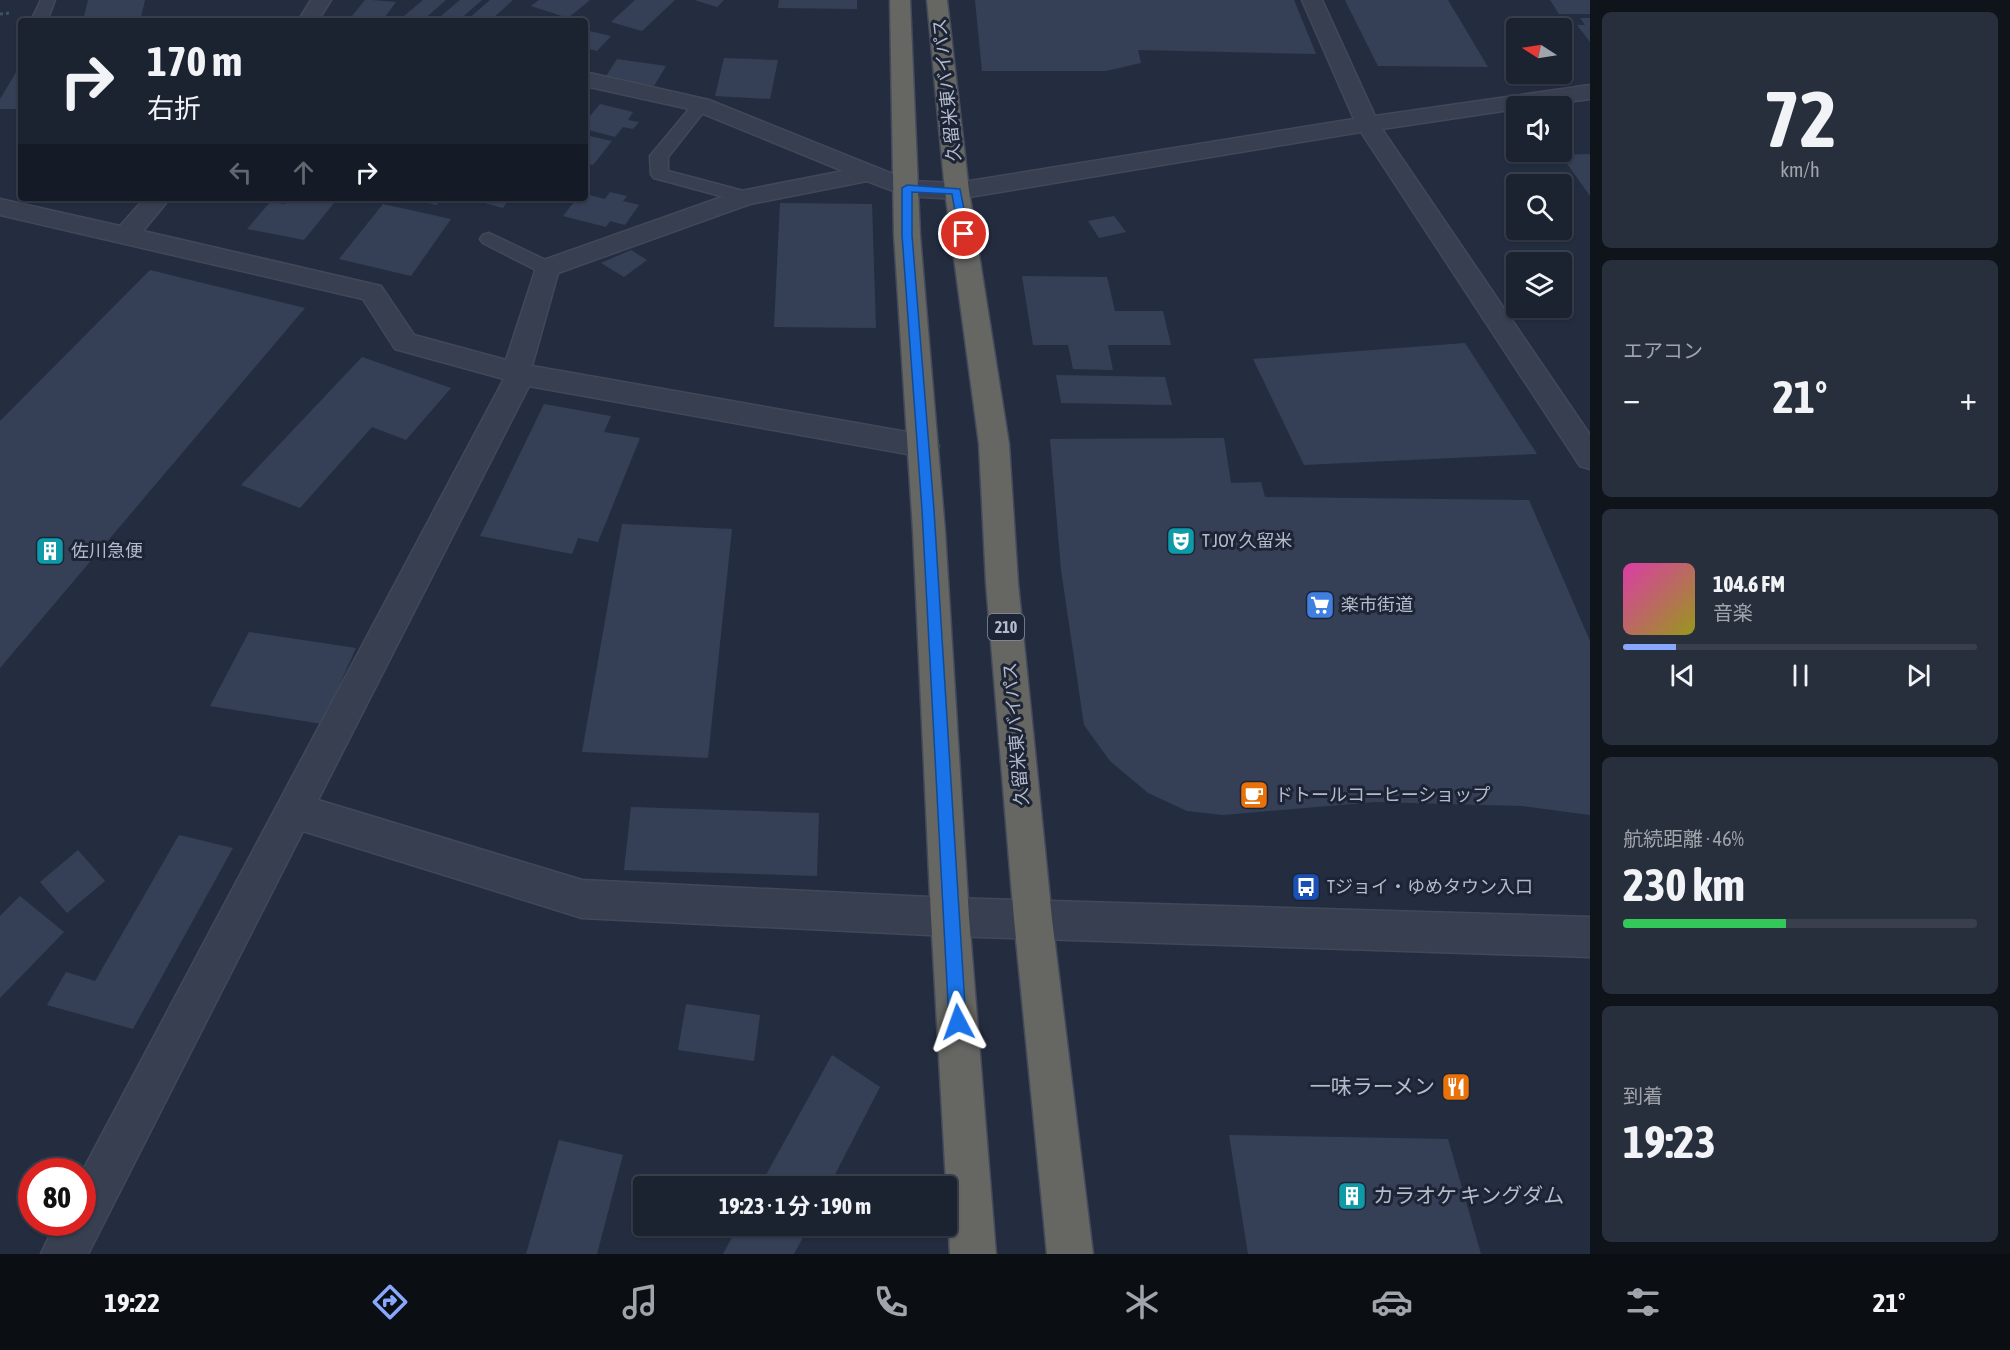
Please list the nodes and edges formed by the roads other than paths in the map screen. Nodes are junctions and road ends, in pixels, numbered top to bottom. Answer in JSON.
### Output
{"nodes":[{"id":1,"x":48,"y":0,"type":"edge"},
{"id":2,"x":321,"y":0,"type":"edge"},
{"id":3,"x":900,"y":0,"type":"edge"},
{"id":4,"x":937,"y":0,"type":"edge"},
{"id":5,"x":1312,"y":0,"type":"edge"},
{"id":6,"x":40,"y":18,"type":"edge"},
{"id":7,"x":310,"y":18,"type":"edge"},
{"id":8,"x":588,"y":80,"type":"edge"},
{"id":9,"x":1590,"y":92,"type":"edge"},
{"id":10,"x":702,"y":105,"type":"junction"},
{"id":11,"x":1366,"y":124,"type":"junction"},
{"id":12,"x":869,"y":173,"type":"junction"},
{"id":13,"x":907,"y":188,"type":"junction"},
{"id":14,"x":957,"y":191,"type":"junction"},
{"id":15,"x":745,"y":197,"type":"junction"},
{"id":16,"x":155,"y":201,"type":"edge"},
{"id":17,"x":0,"y":207,"type":"edge"},
{"id":18,"x":125,"y":236,"type":"junction"},
{"id":19,"x":489,"y":239,"type":"dead end"},
{"id":20,"x":547,"y":268,"type":"junction"},
{"id":21,"x":518,"y":374,"type":"junction"},
{"id":22,"x":924,"y":446,"type":"junction"},
{"id":23,"x":1590,"y":458,"type":"edge"},
{"id":24,"x":296,"y":811,"type":"junction"},
{"id":25,"x":950,"y":917,"type":"junction"},
{"id":26,"x":1033,"y":919,"type":"junction"},
{"id":27,"x":1590,"y":937,"type":"edge"},
{"id":28,"x":96,"y":1191,"type":"edge"},
{"id":29,"x":73,"y":1236,"type":"edge"},
{"id":30,"x":64,"y":1254,"type":"edge"},
{"id":31,"x":973,"y":1254,"type":"edge"},
{"id":32,"x":1070,"y":1254,"type":"edge"}],
"edges":[{"from":1,"to":6,"type":"lane"},
{"from":2,"to":7,"type":"street"},
{"from":3,"to":13,"type":"highway"},
{"from":4,"to":14,"type":"highway","name":"久留米東バイパス","number":"210"},
{"from":5,"to":11,"type":"street"},
{"from":8,"to":10,"type":"street"},
{"from":9,"to":11,"type":"street"},
{"from":10,"to":12,"type":"street"},
{"from":10,"to":15,"type":"lane"},
{"from":11,"to":14,"type":"street"},
{"from":11,"to":23,"type":"street"},
{"from":12,"to":13,"type":"street"},
{"from":12,"to":15,"type":"street"},
{"from":13,"to":14,"type":"street"},
{"from":13,"to":22,"type":"highway"},
{"from":14,"to":26,"type":"highway","name":"久留米東バイパス","number":"210"},
{"from":15,"to":20,"type":"street"},
{"from":16,"to":18,"type":"street"},
{"from":17,"to":18,"type":"street"},
{"from":18,"to":21,"type":"street"},
{"from":19,"to":20,"type":"lane"},
{"from":20,"to":21,"type":"street"},
{"from":21,"to":22,"type":"street"},
{"from":21,"to":24,"type":"street"},
{"from":22,"to":25,"type":"highway"},
{"from":24,"to":25,"type":"street"},
{"from":24,"to":28,"type":"street"},
{"from":25,"to":26,"type":"street"},
{"from":25,"to":31,"type":"highway"},
{"from":26,"to":27,"type":"street"},
{"from":26,"to":32,"type":"highway","name":"久留米東バイパス","number":"210"},
{"from":29,"to":30,"type":"street"}]}
